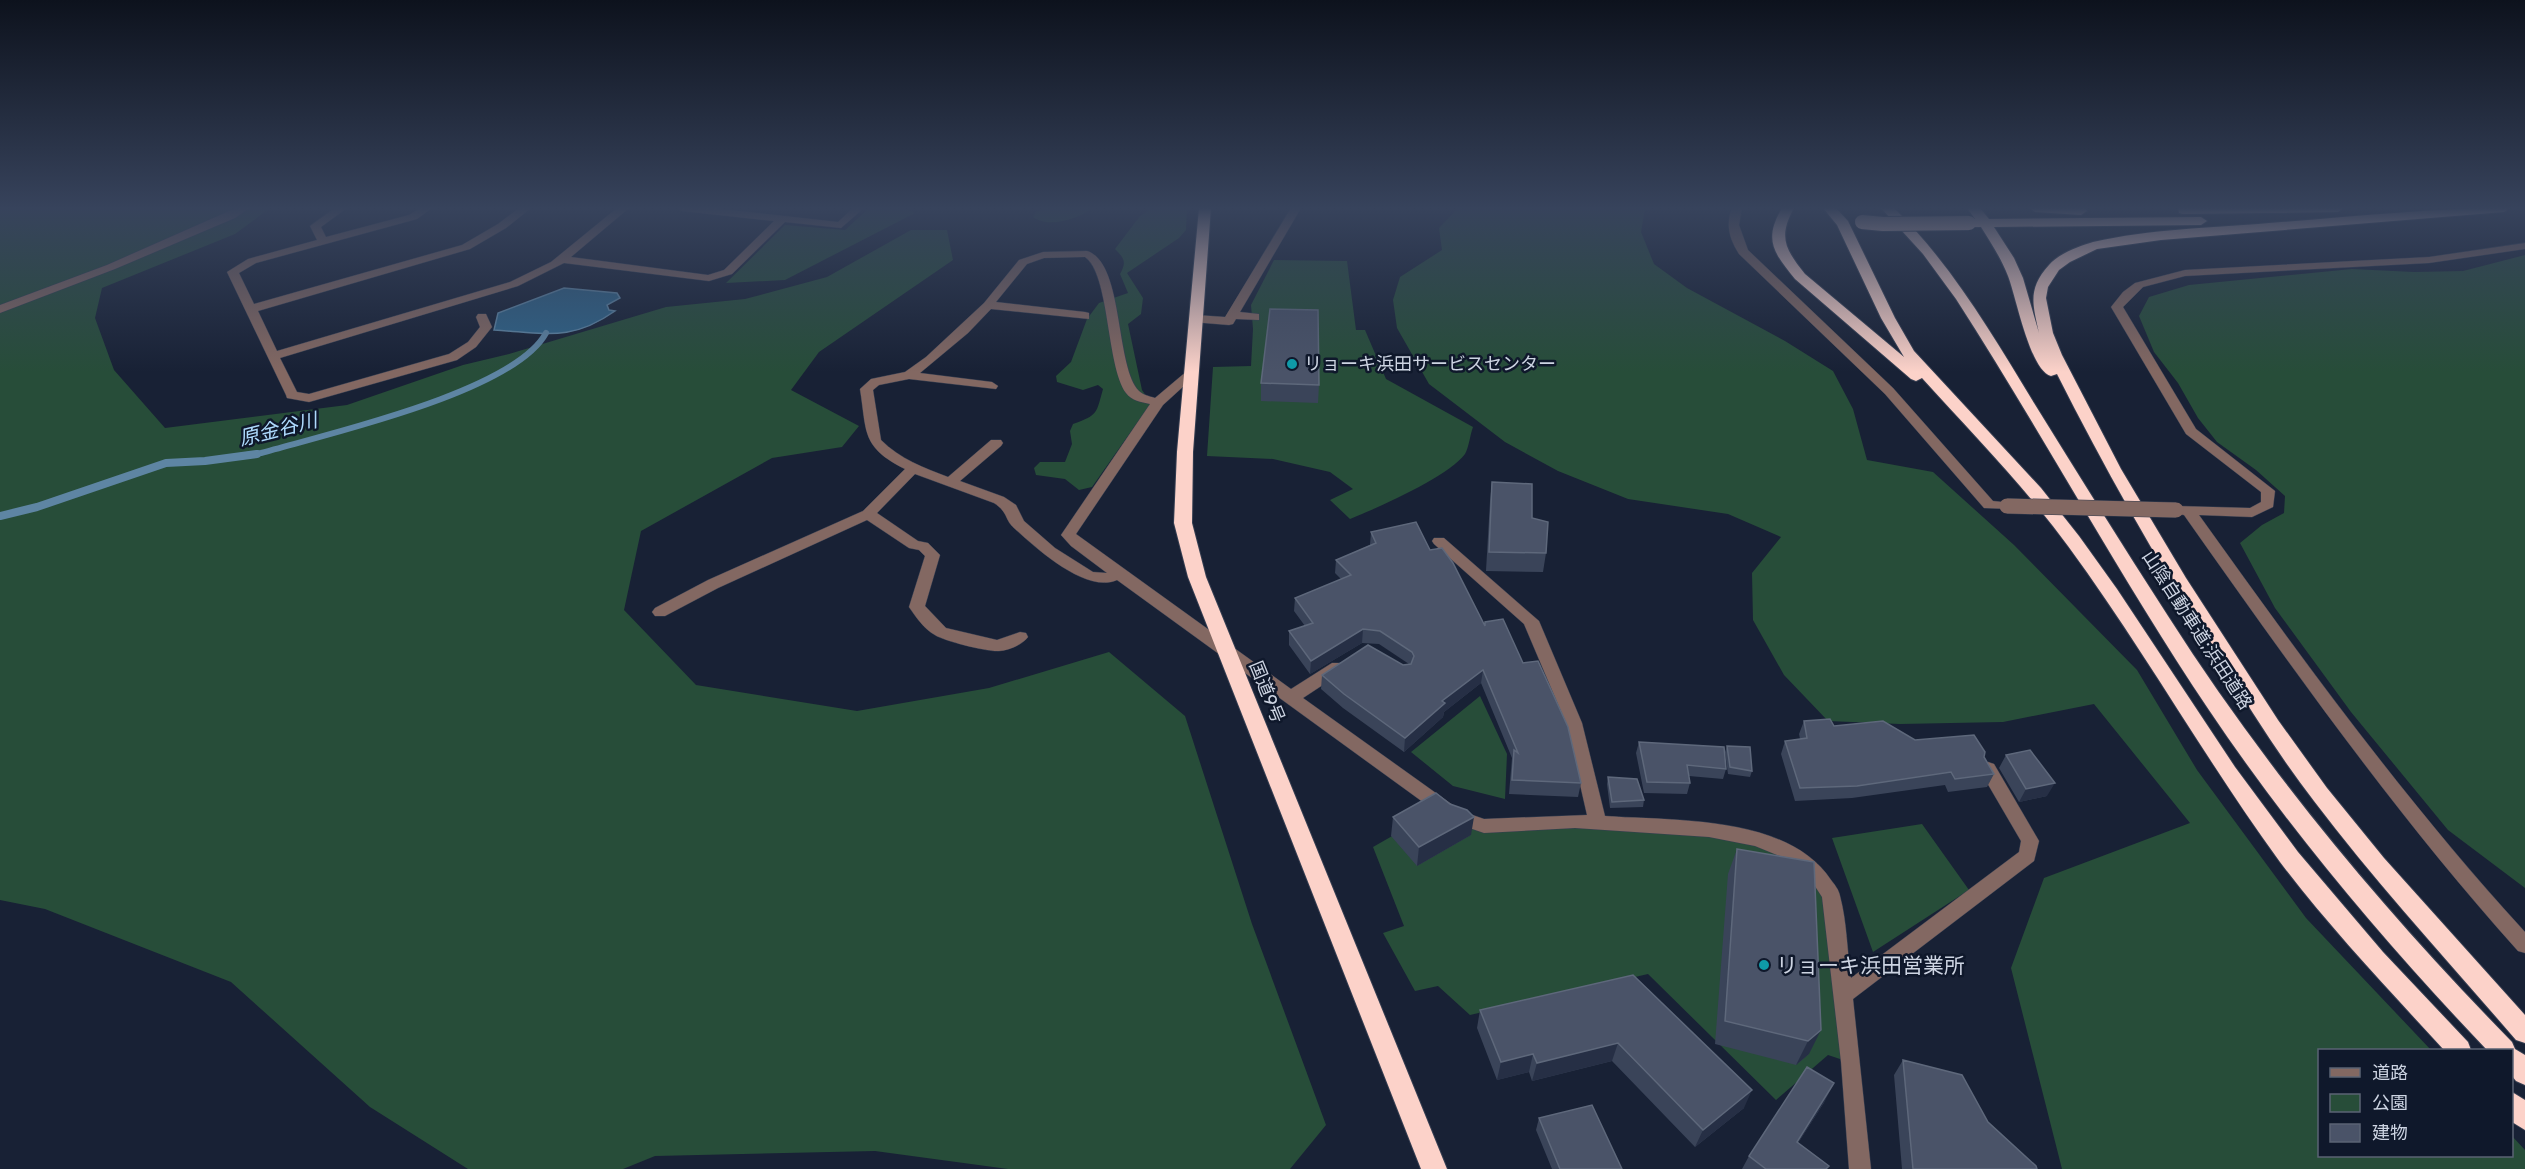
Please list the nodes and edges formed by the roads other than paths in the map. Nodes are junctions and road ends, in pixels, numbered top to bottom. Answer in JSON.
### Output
{"nodes":[{"id":1,"x":121,"y":263,"type":"edge"},
{"id":2,"x":250,"y":263,"type":"edge"},
{"id":3,"x":412,"y":263,"type":"edge"},
{"id":4,"x":554,"y":263,"type":"edge"},
{"id":5,"x":589,"y":263,"type":"edge"},
{"id":6,"x":738,"y":263,"type":"edge"},
{"id":7,"x":1023,"y":263,"type":"edge"},
{"id":8,"x":1095,"y":263,"type":"edge"},
{"id":9,"x":1201,"y":263,"type":"edge"},
{"id":10,"x":1264,"y":263,"type":"edge"},
{"id":11,"x":1754,"y":263,"type":"edge"},
{"id":12,"x":1789,"y":263,"type":"edge"},
{"id":13,"x":1861,"y":263,"type":"edge"},
{"id":14,"x":1935,"y":263,"type":"edge"},
{"id":15,"x":2009,"y":263,"type":"edge"},
{"id":16,"x":2060,"y":263,"type":"edge"},
{"id":17,"x":2369,"y":263,"type":"edge"},
{"id":18,"x":988,"y":305,"type":"junction"},
{"id":19,"x":0,"y":309,"type":"edge"},
{"id":20,"x":251,"y":309,"type":"junction"},
{"id":21,"x":1233,"y":315,"type":"junction"},
{"id":22,"x":1085,"y":316,"type":"dead end"},
{"id":23,"x":482,"y":317,"type":"dead end"},
{"id":24,"x":1255,"y":317,"type":"dead end"},
{"id":25,"x":1196,"y":319,"type":"junction"},
{"id":26,"x":274,"y":357,"type":"junction"},
{"id":27,"x":1191,"y":374,"type":"junction"},
{"id":28,"x":909,"y":375,"type":"junction"},
{"id":29,"x":992,"y":386,"type":"dead end"},
{"id":30,"x":1158,"y":402,"type":"junction"},
{"id":31,"x":996,"y":443,"type":"dead end"},
{"id":32,"x":1995,"y":448,"type":"junction"},
{"id":33,"x":913,"y":468,"type":"junction"},
{"id":34,"x":2114,"y":470,"type":"junction"},
{"id":35,"x":951,"y":481,"type":"junction"},
{"id":36,"x":2182,"y":510,"type":"junction"},
{"id":37,"x":868,"y":514,"type":"junction"},
{"id":38,"x":1439,"y":541,"type":"dead end"},
{"id":39,"x":1118,"y":574,"type":"junction"},
{"id":40,"x":660,"y":612,"type":"dead end"},
{"id":41,"x":1020,"y":637,"type":"dead end"},
{"id":42,"x":1229,"y":655,"type":"junction"},
{"id":43,"x":1353,"y":657,"type":"edge"},
{"id":44,"x":1290,"y":698,"type":"junction"},
{"id":45,"x":1988,"y":768,"type":"edge"},
{"id":46,"x":1598,"y":823,"type":"junction"},
{"id":47,"x":2525,"y":945,"type":"edge"},
{"id":48,"x":1842,"y":996,"type":"junction"},
{"id":49,"x":2525,"y":1032,"type":"edge"},
{"id":50,"x":2458,"y":1049,"type":"edge"},
{"id":51,"x":2502,"y":1049,"type":"edge"},
{"id":52,"x":2513,"y":1061,"type":"edge"},
{"id":53,"x":2525,"y":1073,"type":"edge"},
{"id":54,"x":2513,"y":1106,"type":"edge"},
{"id":55,"x":2525,"y":1118,"type":"edge"},
{"id":56,"x":1434,"y":1169,"type":"edge"},
{"id":57,"x":1860,"y":1169,"type":"edge"}],
"edges":[{"from":1,"to":19,"type":"street"},
{"from":2,"to":20,"type":"street"},
{"from":3,"to":20,"type":"street"},
{"from":4,"to":26,"type":"street"},
{"from":5,"to":6,"type":"street"},
{"from":7,"to":18,"type":"street"},
{"from":8,"to":30,"type":"street"},
{"from":9,"to":25,"type":"highway","name":"国道9号"},
{"from":10,"to":21,"type":"street"},
{"from":11,"to":36,"type":"street","bridge":true},
{"from":12,"to":32,"type":"highway"},
{"from":13,"to":32,"type":"highway"},
{"from":14,"to":51,"type":"highway","name":"山陰自動車道;浜田道路"},
{"from":15,"to":34,"type":"highway"},
{"from":16,"to":34,"type":"highway"},
{"from":17,"to":36,"type":"street"},
{"from":18,"to":22,"type":"street"},
{"from":18,"to":28,"type":"street"},
{"from":20,"to":26,"type":"street"},
{"from":21,"to":24,"type":"street"},
{"from":21,"to":25,"type":"street"},
{"from":23,"to":26,"type":"street"},
{"from":25,"to":27,"type":"highway","name":"国道9号"},
{"from":27,"to":30,"type":"street"},
{"from":27,"to":42,"type":"highway","name":"国道9号"},
{"from":28,"to":29,"type":"street"},
{"from":28,"to":33,"type":"street"},
{"from":30,"to":39,"type":"street"},
{"from":31,"to":35,"type":"street"},
{"from":32,"to":50,"type":"highway"},
{"from":33,"to":35,"type":"street"},
{"from":33,"to":37,"type":"street"},
{"from":34,"to":49,"type":"highway"},
{"from":35,"to":39,"type":"street"},
{"from":36,"to":47,"type":"street"},
{"from":37,"to":40,"type":"street"},
{"from":37,"to":41,"type":"street"},
{"from":38,"to":46,"type":"street"},
{"from":39,"to":42,"type":"street"},
{"from":42,"to":44,"type":"street"},
{"from":42,"to":56,"type":"highway","name":"国道9号"},
{"from":43,"to":44,"type":"street"},
{"from":44,"to":46,"type":"street"},
{"from":45,"to":48,"type":"street"},
{"from":46,"to":48,"type":"street"},
{"from":48,"to":57,"type":"street"},
{"from":52,"to":53,"type":"highway"},
{"from":54,"to":55,"type":"highway"}]}
